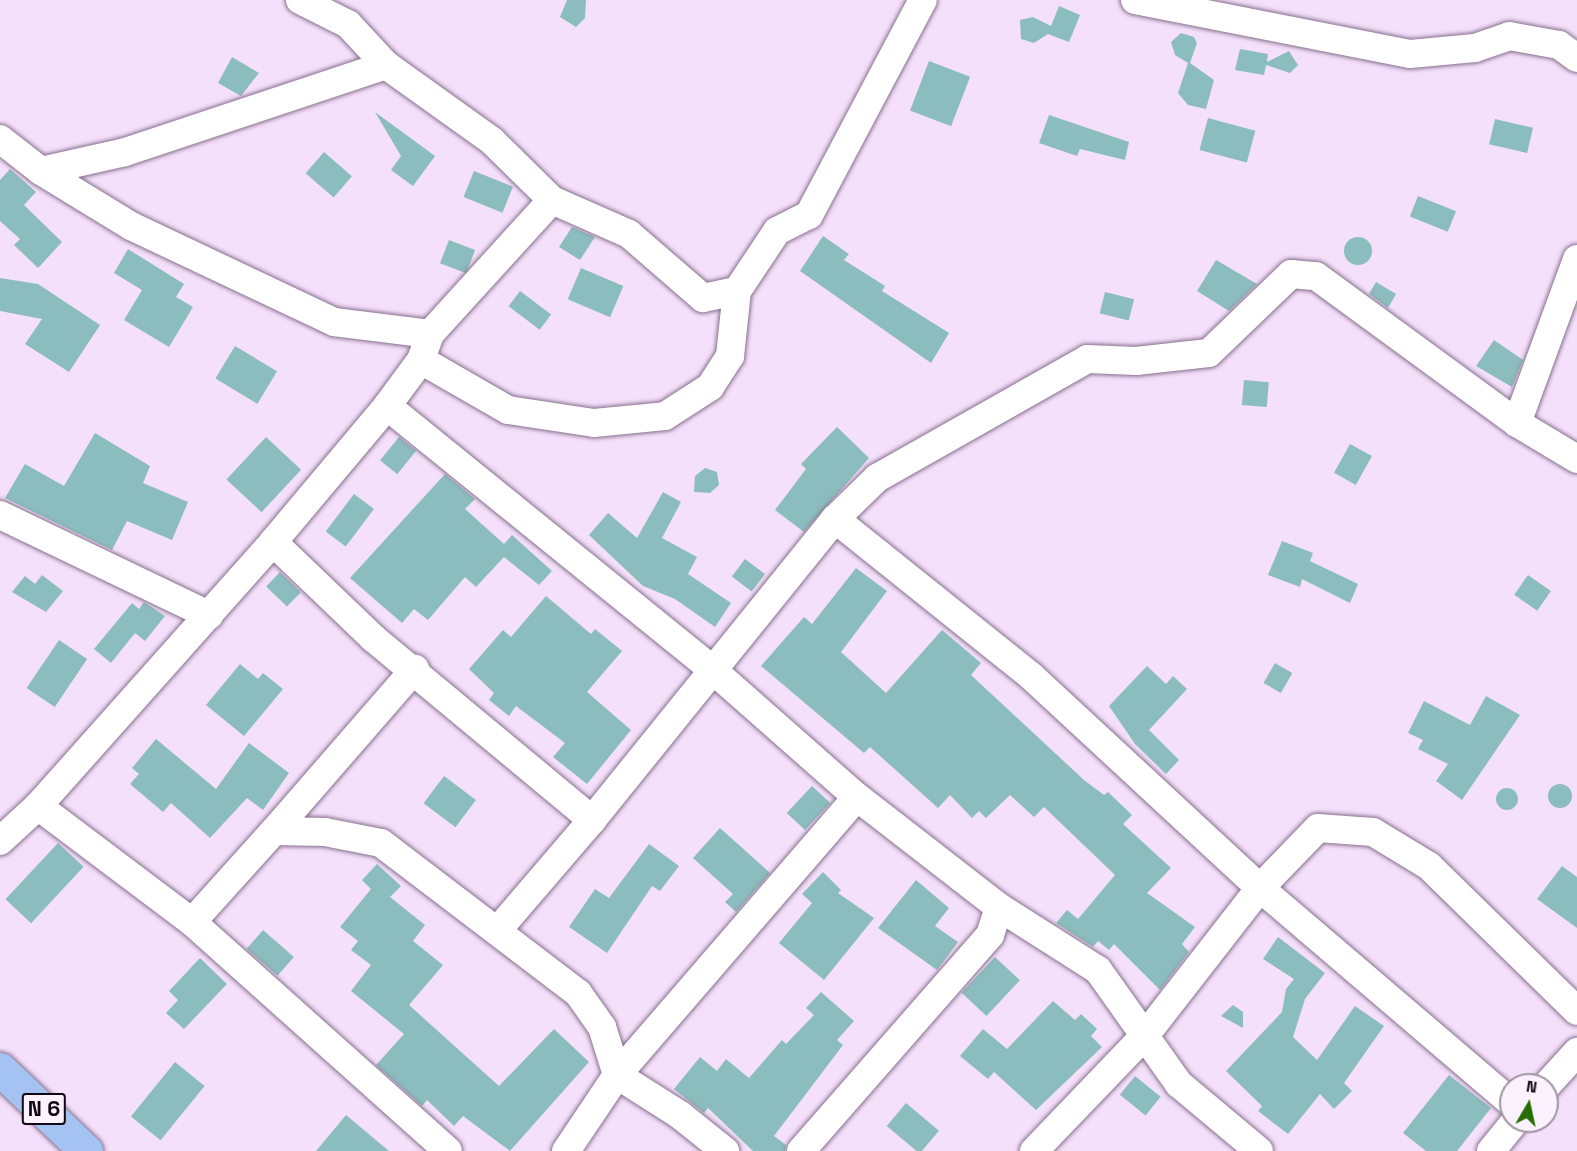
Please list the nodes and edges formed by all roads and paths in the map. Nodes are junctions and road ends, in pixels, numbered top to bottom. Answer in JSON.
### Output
{"nodes":[{"id":1,"x":300,"y":0,"type":"edge"},
{"id":2,"x":923,"y":0,"type":"edge"},
{"id":3,"x":1135,"y":0,"type":"edge"},
{"id":4,"x":1577,"y":58,"type":"edge"},
{"id":5,"x":386,"y":65,"type":"junction"},
{"id":6,"x":0,"y":139,"type":"edge"},
{"id":7,"x":40,"y":171,"type":"junction"},
{"id":8,"x":552,"y":200,"type":"junction"},
{"id":9,"x":1577,"y":259,"type":"edge"},
{"id":10,"x":737,"y":291,"type":"junction"},
{"id":11,"x":425,"y":347,"type":"junction"},
{"id":12,"x":387,"y":406,"type":"junction"},
{"id":13,"x":1517,"y":423,"type":"junction"},
{"id":14,"x":1577,"y":459,"type":"edge"},
{"id":15,"x":0,"y":515,"type":"edge"},
{"id":16,"x":835,"y":519,"type":"junction"},
{"id":17,"x":273,"y":542,"type":"junction"},
{"id":18,"x":209,"y":615,"type":"junction"},
{"id":19,"x":415,"y":669,"type":"junction"},
{"id":20,"x":715,"y":672,"type":"junction"},
{"id":21,"x":857,"y":797,"type":"junction"},
{"id":22,"x":38,"y":806,"type":"junction"},
{"id":23,"x":592,"y":820,"type":"junction"},
{"id":24,"x":274,"y":831,"type":"junction"},
{"id":25,"x":0,"y":841,"type":"edge"},
{"id":26,"x":1260,"y":888,"type":"junction"},
{"id":27,"x":999,"y":907,"type":"junction"},
{"id":28,"x":192,"y":922,"type":"junction"},
{"id":29,"x":497,"y":931,"type":"junction"},
{"id":30,"x":1577,"y":1011,"type":"edge"},
{"id":31,"x":1147,"y":1033,"type":"junction"},
{"id":32,"x":1577,"y":1052,"type":"edge"},
{"id":33,"x":0,"y":1069,"type":"edge"},
{"id":34,"x":1557,"y":1073,"type":"edge"},
{"id":35,"x":617,"y":1076,"type":"junction"},
{"id":36,"x":1499,"y":1092,"type":"edge"},
{"id":37,"x":1505,"y":1133,"type":"edge"},
{"id":38,"x":86,"y":1151,"type":"edge"},
{"id":39,"x":448,"y":1151,"type":"edge"},
{"id":40,"x":566,"y":1151,"type":"edge"},
{"id":41,"x":725,"y":1151,"type":"edge"},
{"id":42,"x":801,"y":1151,"type":"edge"},
{"id":43,"x":1034,"y":1151,"type":"edge"},
{"id":44,"x":1259,"y":1151,"type":"edge"},
{"id":45,"x":1491,"y":1151,"type":"edge"}],
"edges":[{"from":1,"to":5,"type":"street"},
{"from":2,"to":10,"type":"street"},
{"from":3,"to":4,"type":"street"},
{"from":5,"to":7,"type":"street"},
{"from":5,"to":8,"type":"street"},
{"from":6,"to":7,"type":"street"},
{"from":7,"to":11,"type":"street"},
{"from":8,"to":10,"type":"street"},
{"from":8,"to":11,"type":"street"},
{"from":9,"to":13,"type":"street"},
{"from":10,"to":11,"type":"street"},
{"from":11,"to":12,"type":"street"},
{"from":12,"to":17,"type":"street"},
{"from":12,"to":20,"type":"street"},
{"from":13,"to":14,"type":"street"},
{"from":13,"to":16,"type":"street"},
{"from":15,"to":18,"type":"street"},
{"from":16,"to":20,"type":"street"},
{"from":16,"to":26,"type":"street"},
{"from":17,"to":18,"type":"street"},
{"from":17,"to":19,"type":"street"},
{"from":18,"to":22,"type":"street"},
{"from":19,"to":23,"type":"street"},
{"from":19,"to":24,"type":"street"},
{"from":20,"to":21,"type":"street"},
{"from":20,"to":23,"type":"street"},
{"from":21,"to":27,"type":"street"},
{"from":21,"to":35,"type":"street"},
{"from":22,"to":25,"type":"street"},
{"from":22,"to":28,"type":"street"},
{"from":23,"to":29,"type":"street"},
{"from":24,"to":28,"type":"street"},
{"from":24,"to":29,"type":"street"},
{"from":26,"to":30,"type":"street"},
{"from":26,"to":31,"type":"street"},
{"from":26,"to":36,"type":"street"},
{"from":27,"to":31,"type":"street"},
{"from":27,"to":42,"type":"street"},
{"from":28,"to":39,"type":"street"},
{"from":29,"to":35,"type":"street"},
{"from":31,"to":43,"type":"street"},
{"from":31,"to":44,"type":"street"},
{"from":32,"to":34,"type":"street"},
{"from":33,"to":38,"type":"main road","number":"N 6"},
{"from":35,"to":40,"type":"street"},
{"from":35,"to":41,"type":"street"},
{"from":37,"to":45,"type":"street"}]}
